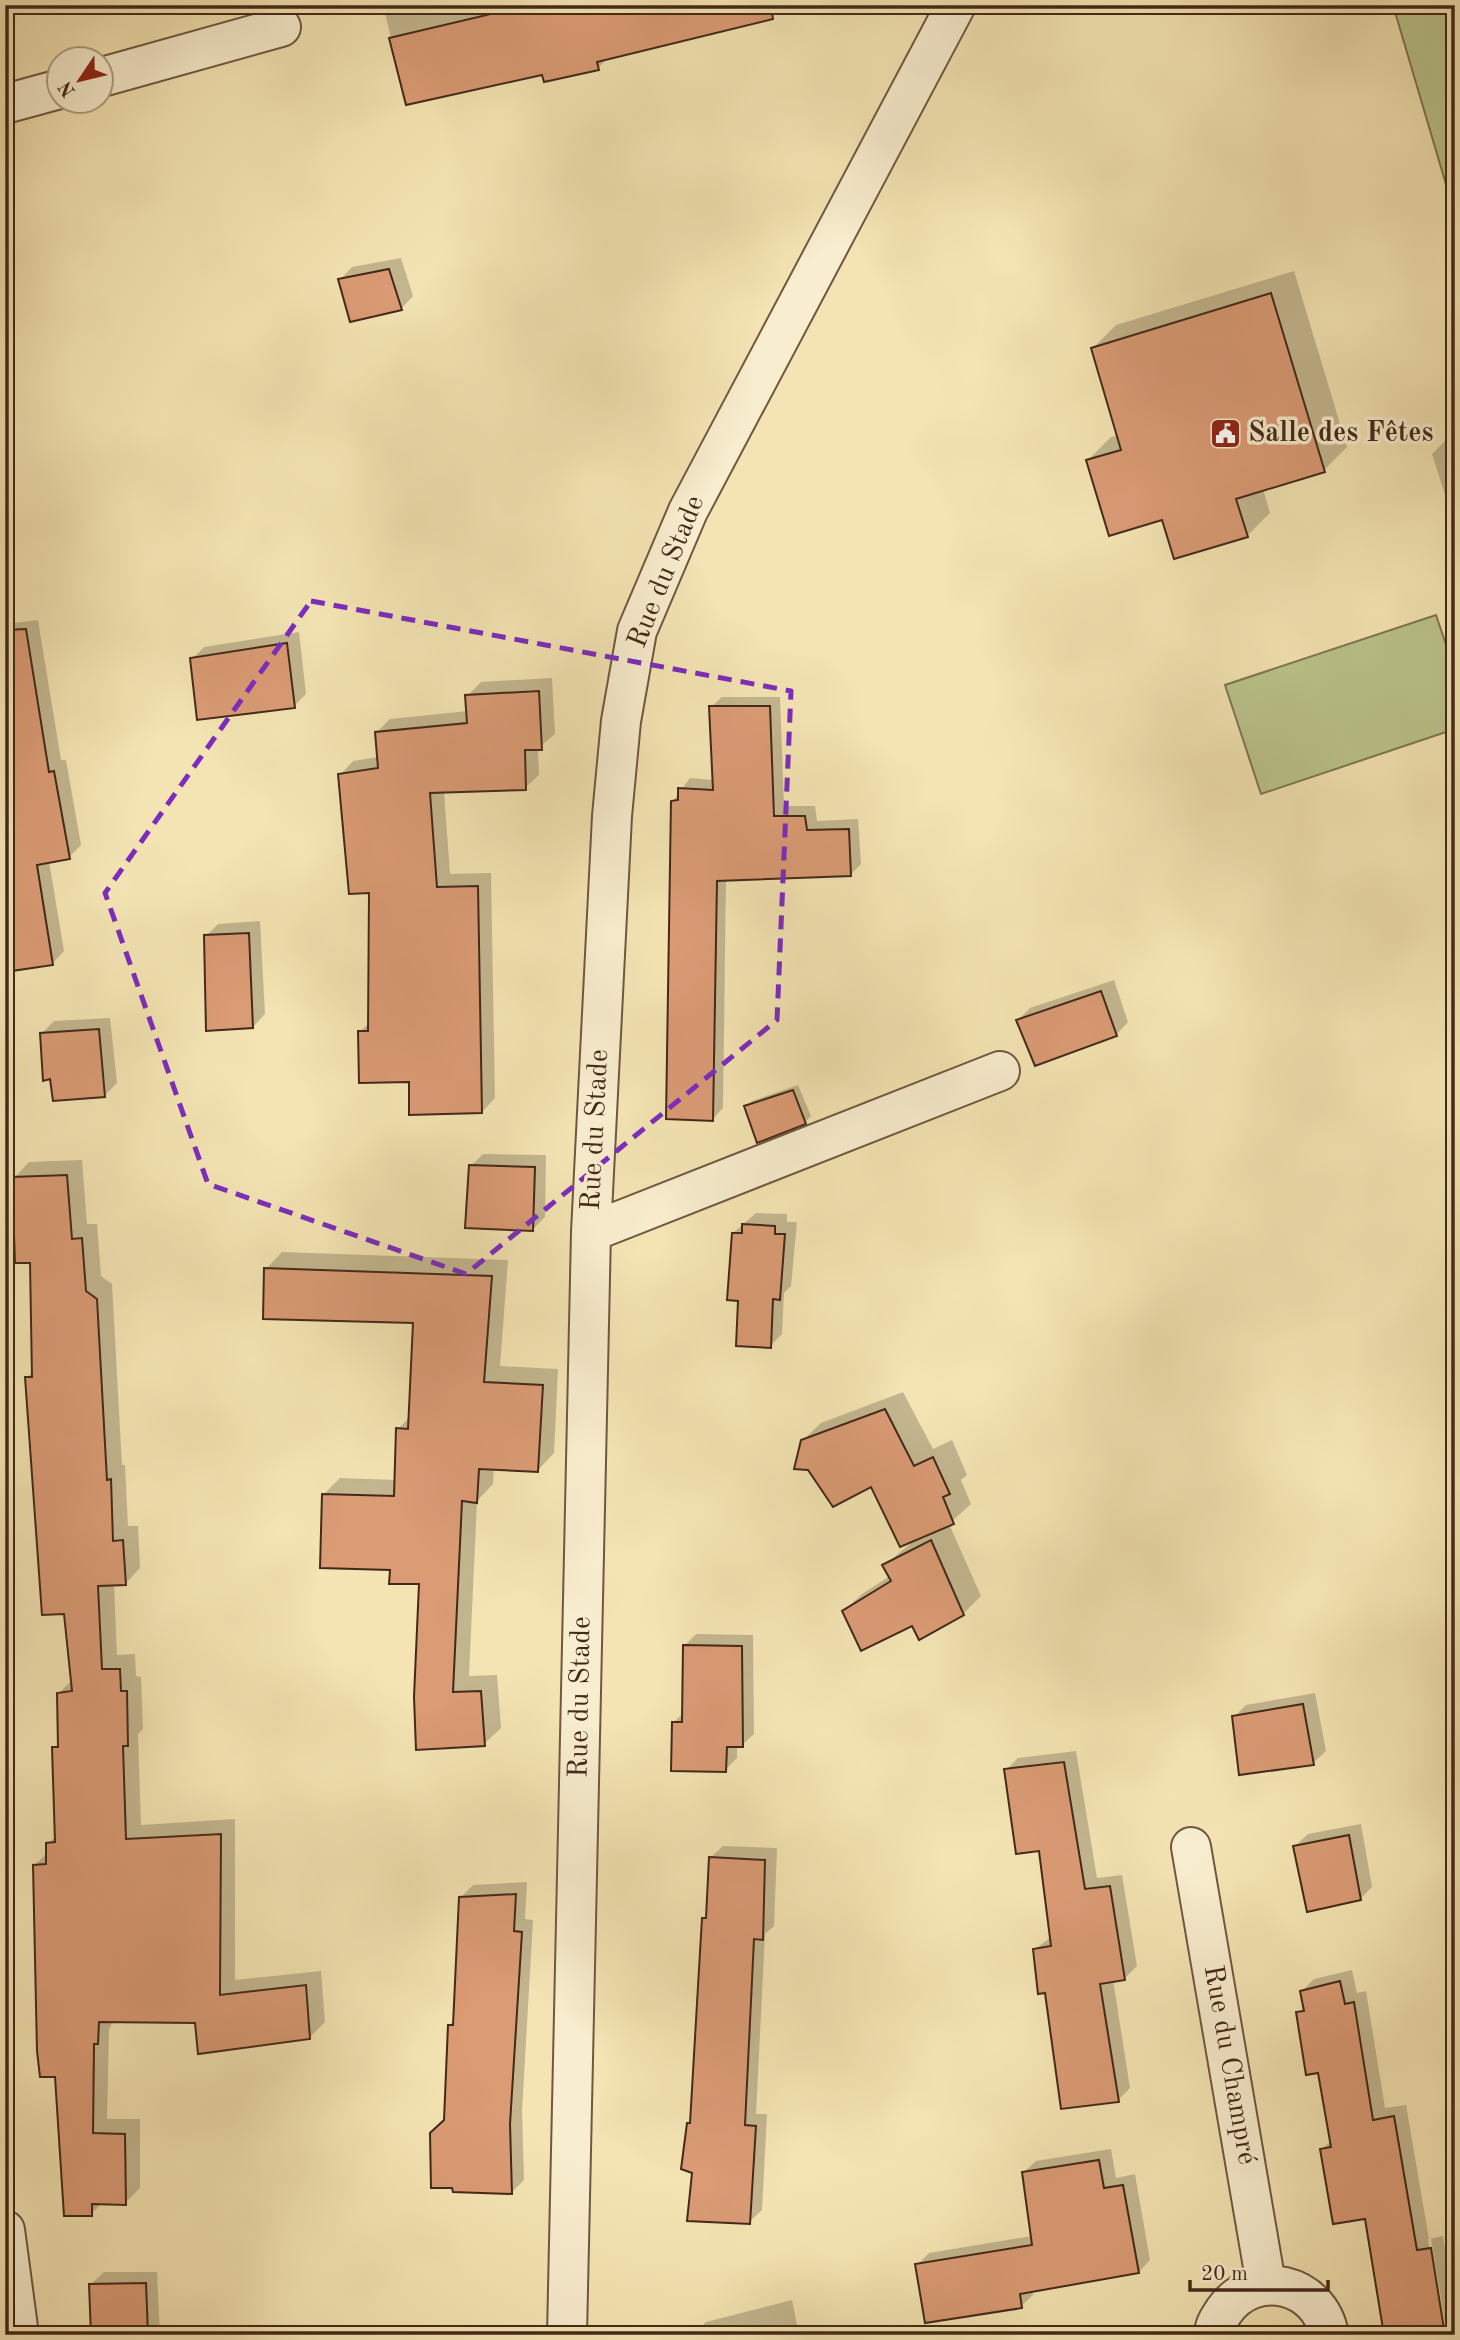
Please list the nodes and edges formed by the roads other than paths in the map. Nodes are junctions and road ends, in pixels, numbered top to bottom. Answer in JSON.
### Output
{"nodes":[{"id":1,"x":956,"y":5,"type":"edge"},
{"id":2,"x":281,"y":27,"type":"dead end"},
{"id":3,"x":116,"y":73,"type":"edge"},
{"id":4,"x":46,"y":93,"type":"edge"},
{"id":5,"x":5,"y":104,"type":"edge"},
{"id":6,"x":1000,"y":1071,"type":"dead end"},
{"id":7,"x":591,"y":1232,"type":"junction"},
{"id":8,"x":1191,"y":1847,"type":"dead end"},
{"id":9,"x":5,"y":2230,"type":"edge"},
{"id":10,"x":1266,"y":2284,"type":"junction"},
{"id":11,"x":19,"y":2335,"type":"edge"},
{"id":12,"x":567,"y":2335,"type":"edge"},
{"id":13,"x":1214,"y":2335,"type":"edge"},
{"id":14,"x":1329,"y":2335,"type":"edge"}],
"edges":[{"from":1,"to":7,"type":"street","name":"Rue du Stade"},
{"from":2,"to":3,"type":"street"},
{"from":4,"to":5,"type":"street"},
{"from":6,"to":7,"type":"street"},
{"from":7,"to":12,"type":"street","name":"Rue du Stade"},
{"from":8,"to":10,"type":"street","name":"Rue du Champré"},
{"from":9,"to":11,"type":"street"},
{"from":10,"to":13,"type":"street"},
{"from":10,"to":14,"type":"street"}]}
